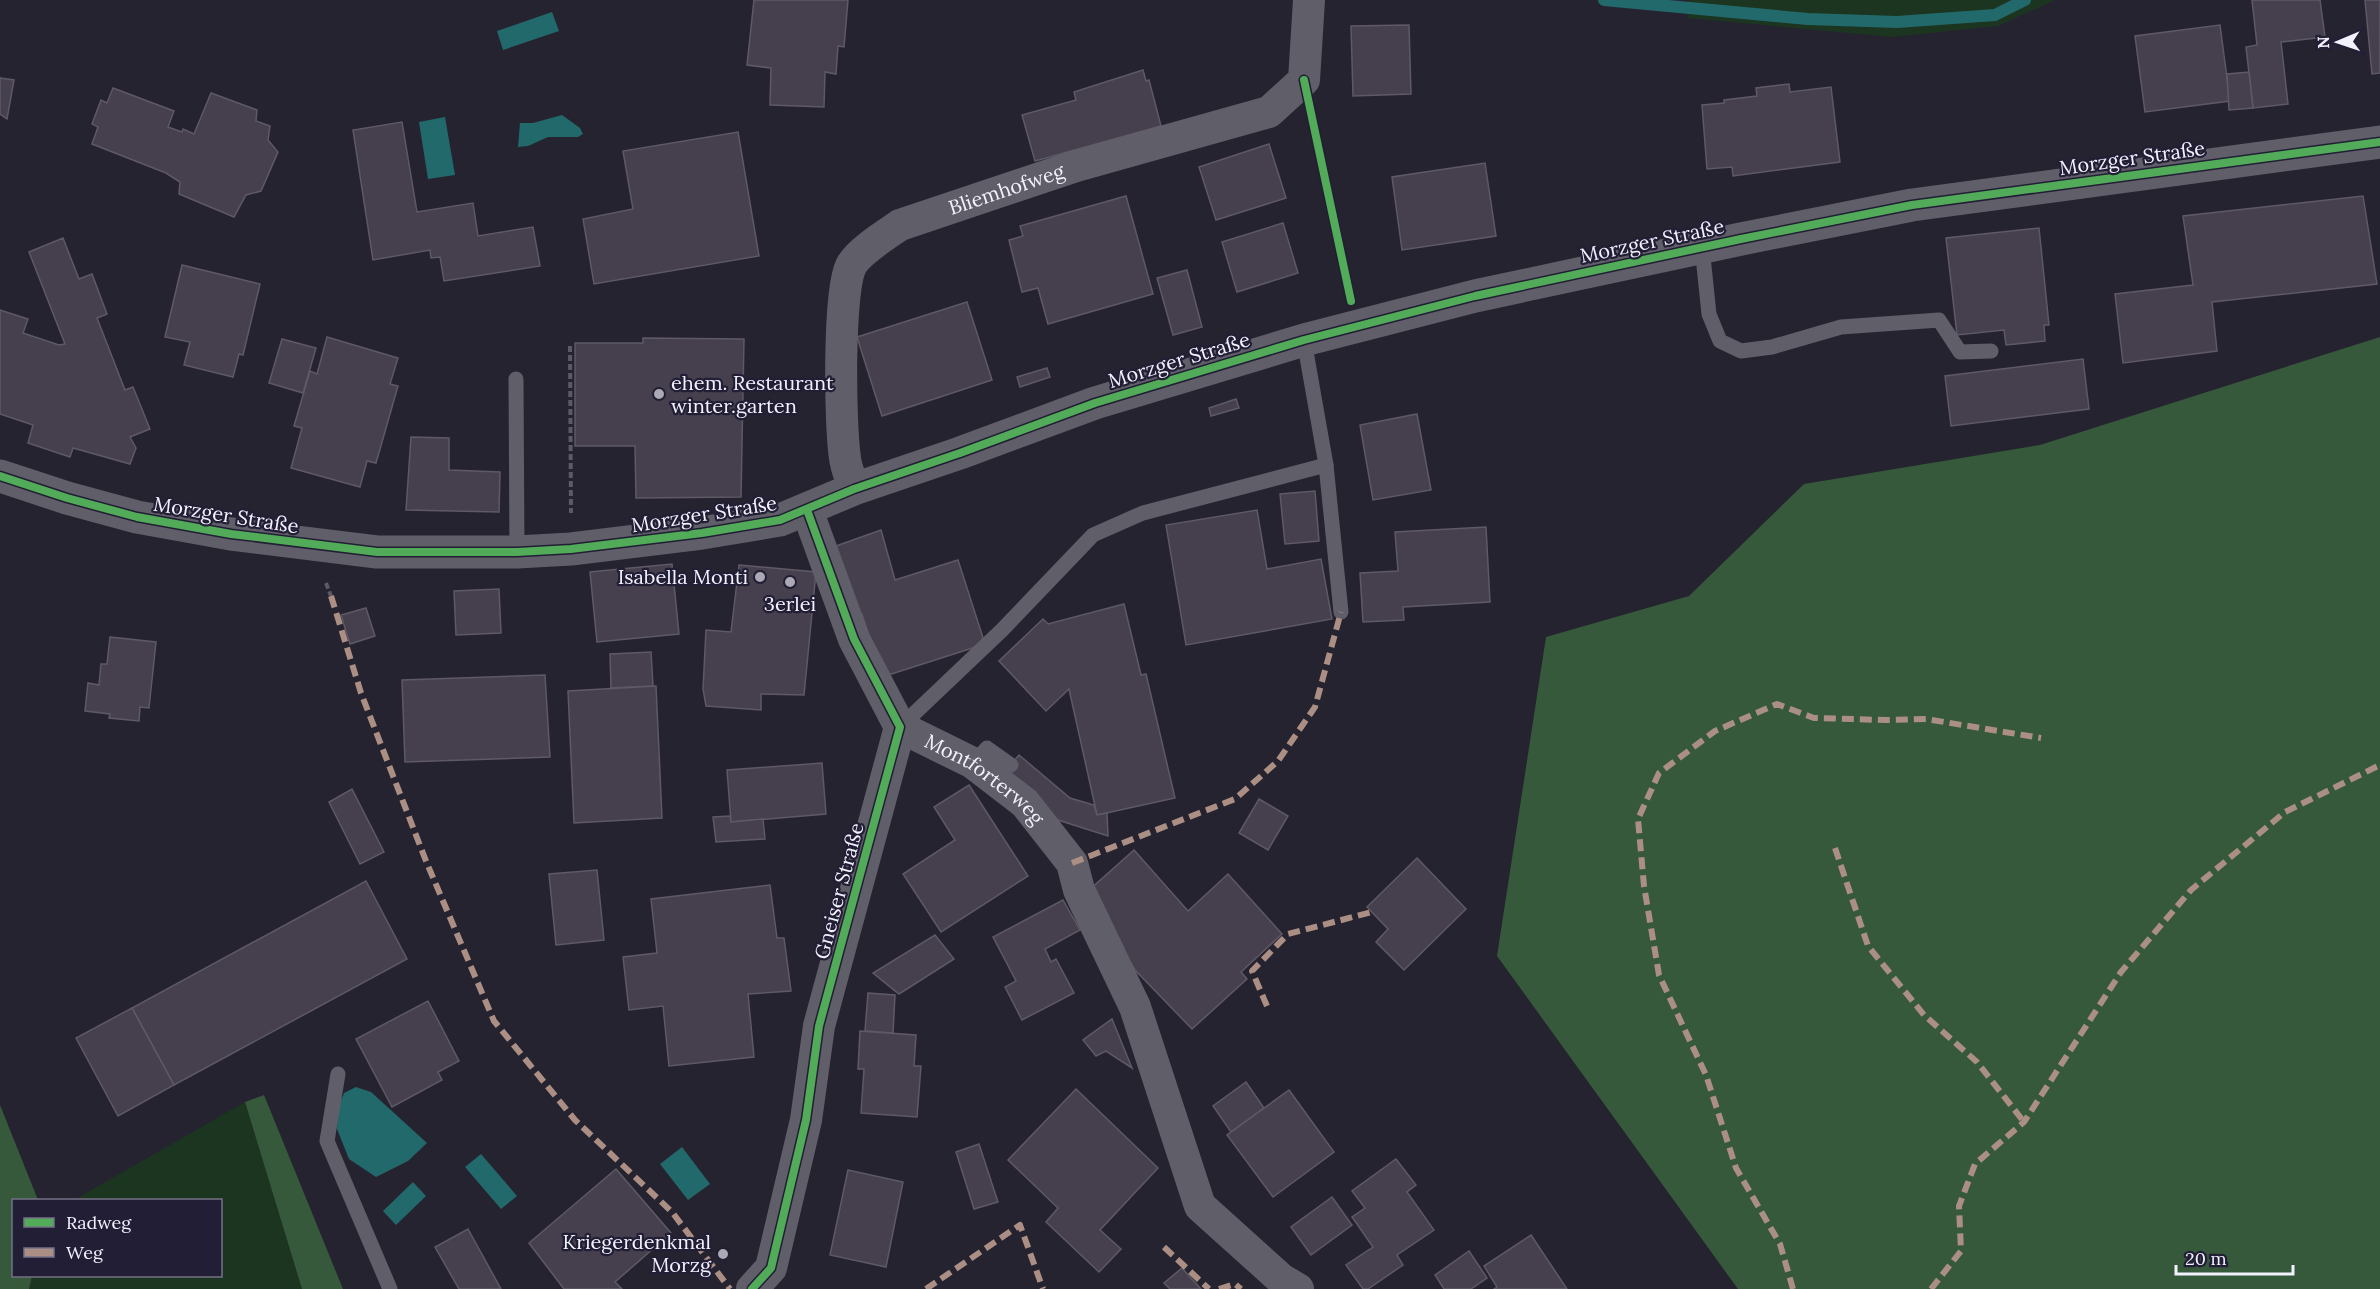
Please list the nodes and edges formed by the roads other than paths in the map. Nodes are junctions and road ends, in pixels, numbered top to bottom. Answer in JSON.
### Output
{"nodes":[{"id":1,"x":1309,"y":0,"type":"edge"},
{"id":2,"x":2380,"y":142,"type":"edge"},
{"id":3,"x":1702,"y":247,"type":"junction"},
{"id":4,"x":1304,"y":340,"type":"junction"},
{"id":5,"x":1991,"y":351,"type":"dead end"},
{"id":6,"x":516,"y":379,"type":"dead end"},
{"id":7,"x":1326,"y":465,"type":"junction"},
{"id":8,"x":0,"y":476,"type":"edge"},
{"id":9,"x":854,"y":489,"type":"junction"},
{"id":10,"x":807,"y":510,"type":"junction"},
{"id":11,"x":517,"y":552,"type":"junction"},
{"id":12,"x":1341,"y":612,"type":"dead end"},
{"id":13,"x":900,"y":728,"type":"junction"},
{"id":14,"x":973,"y":763,"type":"junction"},
{"id":15,"x":1011,"y":765,"type":"dead end"},
{"id":16,"x":338,"y":1074,"type":"dead end"},
{"id":17,"x":390,"y":1289,"type":"edge"},
{"id":18,"x":752,"y":1289,"type":"edge"},
{"id":19,"x":1298,"y":1289,"type":"edge"}],
"edges":[{"from":1,"to":9,"type":"street","name":"Bliemhofweg"},
{"from":2,"to":3,"type":"street","name":"Morzger Straße"},
{"from":3,"to":4,"type":"street","name":"Morzger Straße"},
{"from":3,"to":5,"type":"lane"},
{"from":4,"to":7,"type":"lane"},
{"from":4,"to":9,"type":"street","name":"Morzger Straße"},
{"from":6,"to":11,"type":"lane"},
{"from":7,"to":12,"type":"lane"},
{"from":7,"to":13,"type":"lane","name":"Montforterweg"},
{"from":8,"to":11,"type":"street","name":"Morzger Straße"},
{"from":9,"to":10,"type":"street","name":"Morzger Straße"},
{"from":10,"to":11,"type":"street","name":"Morzger Straße"},
{"from":10,"to":13,"type":"street"},
{"from":13,"to":14,"type":"street","name":"Montforterweg"},
{"from":13,"to":18,"type":"street","name":"Gneiser Straße"},
{"from":14,"to":15,"type":"lane"},
{"from":14,"to":19,"type":"street","name":"Montforterweg"},
{"from":16,"to":17,"type":"lane"}]}
